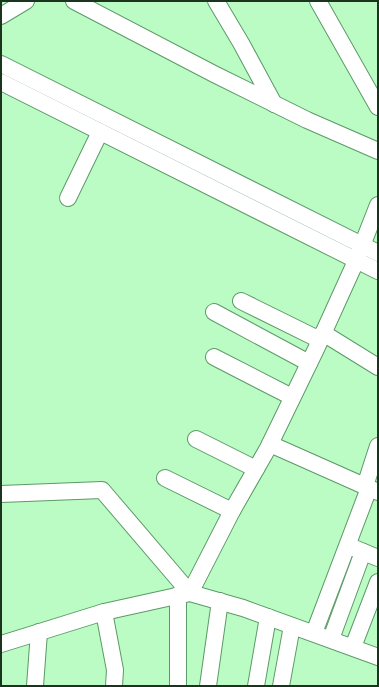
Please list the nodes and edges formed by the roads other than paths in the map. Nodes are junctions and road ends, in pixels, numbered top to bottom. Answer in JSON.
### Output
{"nodes":[{"id":1,"x":26,"y":1,"type":"edge"},
{"id":2,"x":74,"y":1,"type":"edge"},
{"id":3,"x":216,"y":1,"type":"edge"},
{"id":4,"x":318,"y":1,"type":"edge"},
{"id":5,"x":1,"y":16,"type":"edge"},
{"id":6,"x":1,"y":64,"type":"edge"},
{"id":7,"x":1,"y":82,"type":"edge"},
{"id":8,"x":274,"y":104,"type":"junction"},
{"id":9,"x":378,"y":107,"type":"edge"},
{"id":10,"x":100,"y":132,"type":"junction"},
{"id":11,"x":378,"y":151,"type":"edge"},
{"id":12,"x":68,"y":198,"type":"dead end"},
{"id":13,"x":378,"y":205,"type":"edge"},
{"id":14,"x":362,"y":246,"type":"junction"},
{"id":15,"x":378,"y":253,"type":"edge"},
{"id":16,"x":356,"y":261,"type":"junction"},
{"id":17,"x":378,"y":271,"type":"edge"},
{"id":18,"x":241,"y":302,"type":"dead end"},
{"id":19,"x":214,"y":312,"type":"dead end"},
{"id":20,"x":321,"y":337,"type":"junction"},
{"id":21,"x":214,"y":357,"type":"dead end"},
{"id":22,"x":309,"y":363,"type":"junction"},
{"id":23,"x":378,"y":368,"type":"edge"},
{"id":24,"x":292,"y":397,"type":"junction"},
{"id":25,"x":196,"y":439,"type":"dead end"},
{"id":26,"x":270,"y":444,"type":"junction"},
{"id":27,"x":378,"y":446,"type":"edge"},
{"id":28,"x":256,"y":469,"type":"junction"},
{"id":29,"x":166,"y":478,"type":"dead end"},
{"id":30,"x":370,"y":488,"type":"edge"},
{"id":31,"x":1,"y":494,"type":"edge"},
{"id":32,"x":232,"y":511,"type":"junction"},
{"id":33,"x":347,"y":545,"type":"junction"},
{"id":34,"x":363,"y":552,"type":"junction"},
{"id":35,"x":378,"y":558,"type":"edge"},
{"id":36,"x":378,"y":582,"type":"edge"},
{"id":37,"x":184,"y":594,"type":"junction"},
{"id":38,"x":220,"y":601,"type":"junction"},
{"id":39,"x":104,"y":612,"type":"junction"},
{"id":40,"x":268,"y":617,"type":"junction"},
{"id":41,"x":292,"y":626,"type":"junction"},
{"id":42,"x":39,"y":632,"type":"junction"},
{"id":43,"x":314,"y":633,"type":"junction"},
{"id":44,"x":331,"y":639,"type":"junction"},
{"id":45,"x":1,"y":644,"type":"edge"},
{"id":46,"x":353,"y":647,"type":"junction"},
{"id":47,"x":378,"y":657,"type":"edge"},
{"id":48,"x":35,"y":686,"type":"edge"},
{"id":49,"x":114,"y":686,"type":"edge"},
{"id":50,"x":178,"y":686,"type":"edge"},
{"id":51,"x":208,"y":686,"type":"edge"},
{"id":52,"x":256,"y":686,"type":"edge"},
{"id":53,"x":281,"y":686,"type":"edge"}],
"edges":[{"from":1,"to":5,"type":"street"},
{"from":2,"to":8,"type":"street"},
{"from":3,"to":8,"type":"street"},
{"from":4,"to":9,"type":"street"},
{"from":6,"to":14,"type":"street"},
{"from":7,"to":10,"type":"street"},
{"from":8,"to":11,"type":"street"},
{"from":10,"to":12,"type":"street"},
{"from":10,"to":16,"type":"street"},
{"from":13,"to":14,"type":"street"},
{"from":14,"to":15,"type":"street"},
{"from":14,"to":16,"type":"street"},
{"from":16,"to":17,"type":"street"},
{"from":16,"to":20,"type":"street"},
{"from":18,"to":20,"type":"street"},
{"from":19,"to":22,"type":"street"},
{"from":20,"to":22,"type":"street"},
{"from":20,"to":23,"type":"street"},
{"from":21,"to":24,"type":"street"},
{"from":22,"to":24,"type":"street"},
{"from":24,"to":26,"type":"street"},
{"from":25,"to":28,"type":"street"},
{"from":26,"to":28,"type":"street"},
{"from":26,"to":30,"type":"street"},
{"from":27,"to":30,"type":"street"},
{"from":28,"to":32,"type":"street"},
{"from":29,"to":32,"type":"street"},
{"from":30,"to":33,"type":"street"},
{"from":31,"to":37,"type":"street"},
{"from":32,"to":37,"type":"street"},
{"from":33,"to":34,"type":"street"},
{"from":33,"to":43,"type":"street"},
{"from":34,"to":35,"type":"street"},
{"from":34,"to":44,"type":"street"},
{"from":36,"to":46,"type":"street"},
{"from":37,"to":38,"type":"street"},
{"from":37,"to":39,"type":"street"},
{"from":37,"to":50,"type":"street"},
{"from":38,"to":40,"type":"street"},
{"from":38,"to":51,"type":"street"},
{"from":39,"to":42,"type":"street"},
{"from":39,"to":49,"type":"street"},
{"from":40,"to":41,"type":"street"},
{"from":40,"to":52,"type":"street"},
{"from":41,"to":43,"type":"street"},
{"from":41,"to":53,"type":"street"},
{"from":42,"to":45,"type":"street"},
{"from":42,"to":48,"type":"street"},
{"from":43,"to":44,"type":"street"},
{"from":44,"to":46,"type":"street"},
{"from":46,"to":47,"type":"street"}]}
